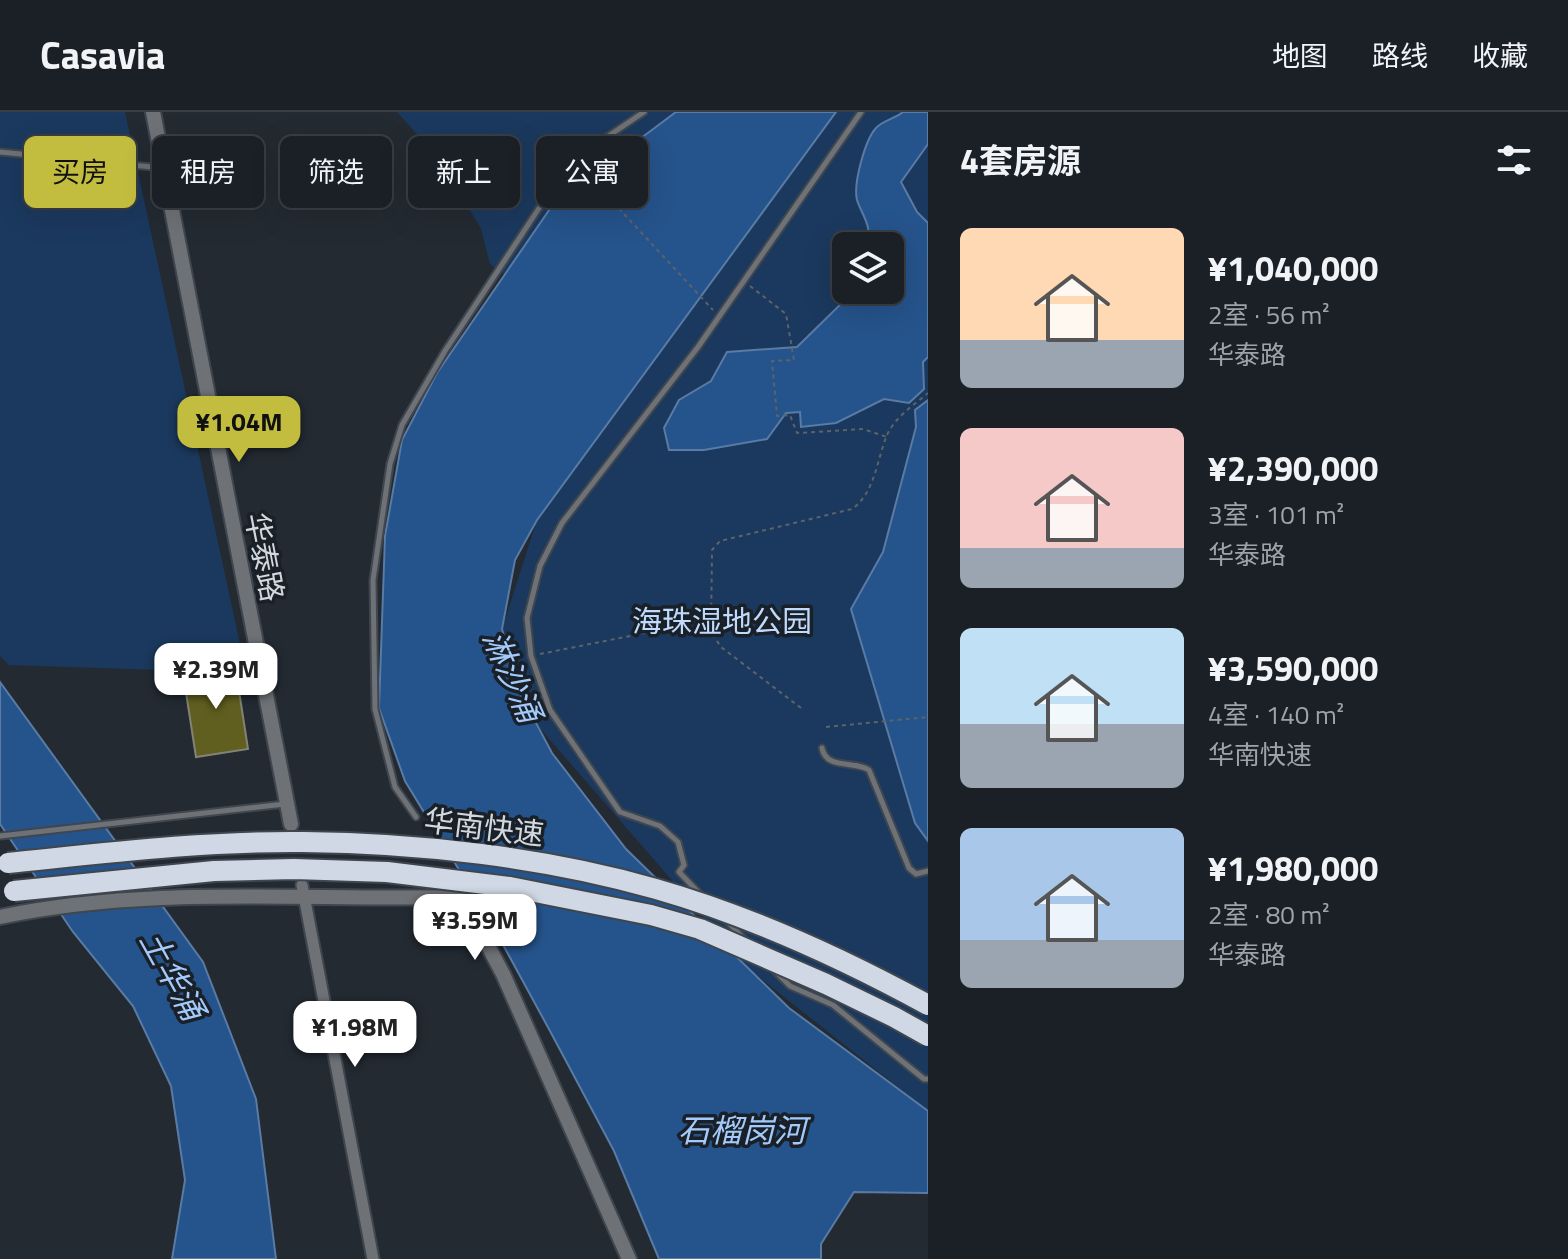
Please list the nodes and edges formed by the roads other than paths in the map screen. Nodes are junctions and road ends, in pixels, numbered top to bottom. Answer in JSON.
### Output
{"nodes":[{"id":1,"x":153,"y":112,"type":"edge"},
{"id":2,"x":644,"y":112,"type":"edge"},
{"id":3,"x":861,"y":112,"type":"edge"},
{"id":4,"x":158,"y":136,"type":"edge"},
{"id":5,"x":0,"y":152,"type":"edge"},
{"id":6,"x":152,"y":167,"type":"edge"},
{"id":7,"x":172,"y":208,"type":"edge"},
{"id":8,"x":822,"y":748,"type":"dead end"},
{"id":9,"x":287,"y":803,"type":"junction"},
{"id":10,"x":416,"y":817,"type":"dead end"},
{"id":11,"x":291,"y":824,"type":"dead end"},
{"id":12,"x":1,"y":836,"type":"edge"},
{"id":13,"x":8,"y":863,"type":"dead end"},
{"id":14,"x":928,"y":871,"type":"edge"},
{"id":15,"x":14,"y":891,"type":"dead end"},
{"id":16,"x":304,"y":892,"type":"junction"},
{"id":17,"x":0,"y":917,"type":"edge"},
{"id":18,"x":928,"y":1005,"type":"edge"},
{"id":19,"x":928,"y":1036,"type":"edge"},
{"id":20,"x":928,"y":1079,"type":"edge"},
{"id":21,"x":373,"y":1259,"type":"edge"},
{"id":22,"x":629,"y":1259,"type":"edge"}],
"edges":[{"from":1,"to":4,"type":"street","name":"华泰路"},
{"from":2,"to":10,"type":"lane"},
{"from":3,"to":20,"type":"lane"},
{"from":5,"to":6,"type":"lane"},
{"from":7,"to":9,"type":"street","name":"华泰路"},
{"from":8,"to":14,"type":"lane"},
{"from":9,"to":11,"type":"street","name":"华泰路"},
{"from":9,"to":12,"type":"lane"},
{"from":13,"to":18,"type":"highway","name":"华南快速","bridge":true},
{"from":15,"to":19,"type":"highway","name":"华南快速","bridge":true},
{"from":16,"to":17,"type":"street"},
{"from":16,"to":21,"type":"street"},
{"from":16,"to":22,"type":"street"}]}
